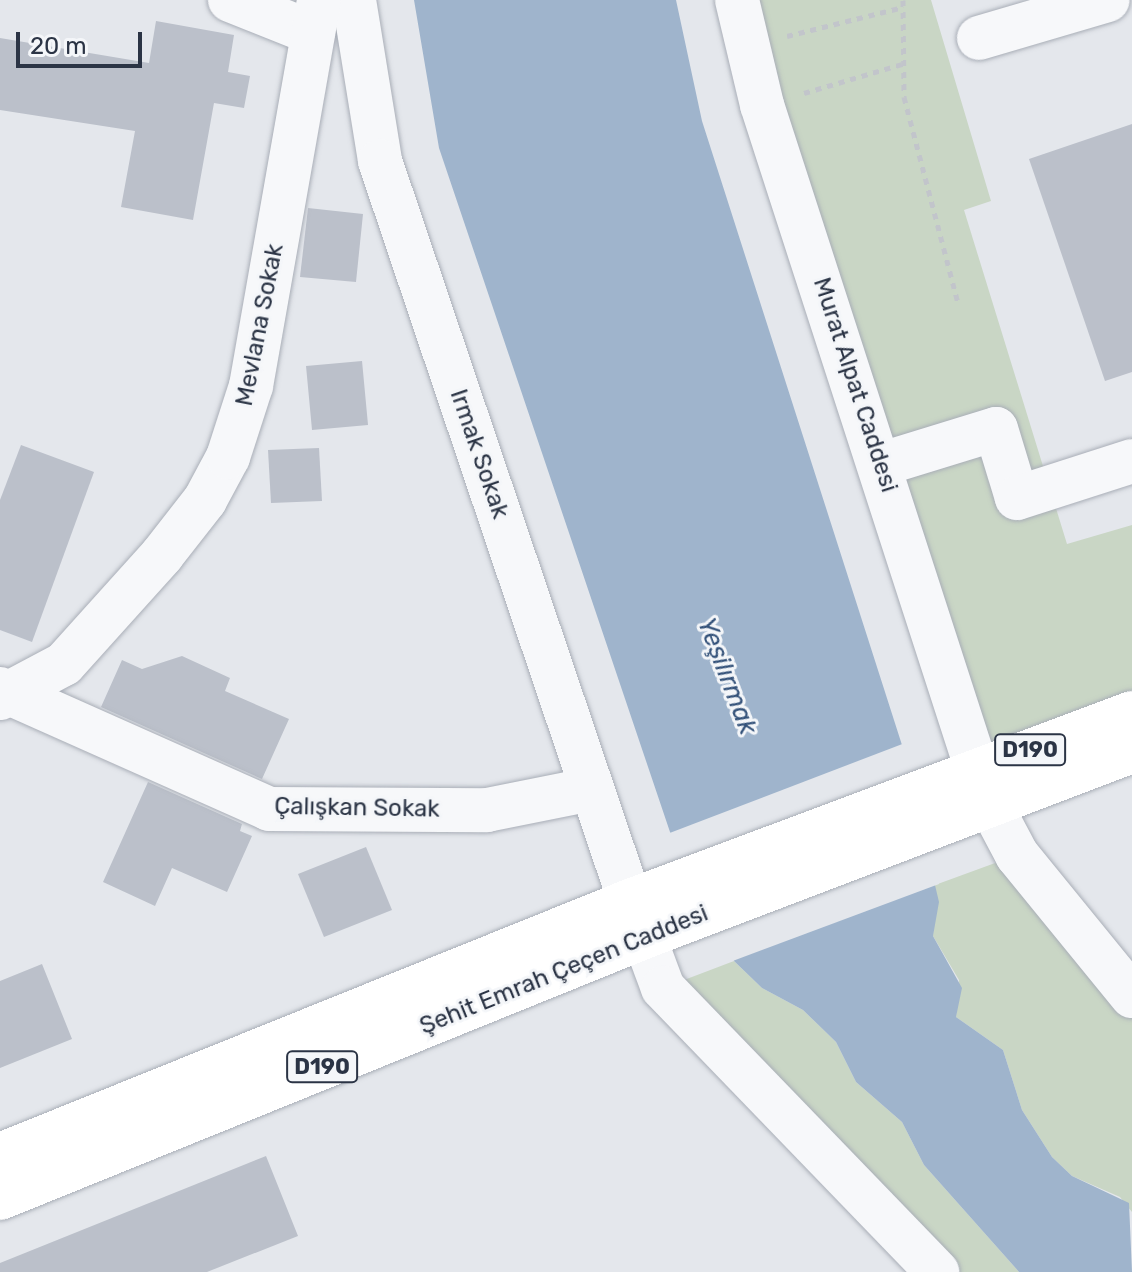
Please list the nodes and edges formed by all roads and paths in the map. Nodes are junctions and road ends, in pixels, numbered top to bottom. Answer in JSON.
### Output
{"nodes":[{"id":1,"x":230,"y":0,"type":"edge"},
{"id":2,"x":354,"y":0,"type":"edge"},
{"id":3,"x":737,"y":0,"type":"edge"},
{"id":4,"x":1108,"y":0,"type":"edge"},
{"id":5,"x":903,"y":4,"type":"edge"},
{"id":6,"x":316,"y":17,"type":"edge"},
{"id":7,"x":979,"y":38,"type":"dead end"},
{"id":8,"x":745,"y":46,"type":"junction"},
{"id":9,"x":902,"y":64,"type":"junction"},
{"id":10,"x":762,"y":105,"type":"junction"},
{"id":11,"x":958,"y":303,"type":"dead end"},
{"id":12,"x":1132,"y":461,"type":"edge"},
{"id":13,"x":882,"y":464,"type":"junction"},
{"id":14,"x":3,"y":693,"type":"edge"},
{"id":15,"x":1132,"y":713,"type":"edge"},
{"id":16,"x":1132,"y":751,"type":"edge"},
{"id":17,"x":984,"y":787,"type":"junction"},
{"id":18,"x":592,"y":789,"type":"junction"},
{"id":19,"x":637,"y":919,"type":"junction"},
{"id":20,"x":1132,"y":996,"type":"edge"},
{"id":21,"x":0,"y":1155,"type":"edge"},
{"id":22,"x":0,"y":1198,"type":"edge"},
{"id":23,"x":937,"y":1272,"type":"edge"}],
"edges":[{"from":1,"to":6,"type":"street"},
{"from":2,"to":18,"type":"street","name":"Irmak Sokak"},
{"from":3,"to":8,"type":"street","name":"Murat Alpat Caddesi"},
{"from":4,"to":7,"type":"street"},
{"from":5,"to":8,"type":"path"},
{"from":5,"to":9,"type":"path"},
{"from":6,"to":14,"type":"street","name":"Mevlana Sokak"},
{"from":8,"to":10,"type":"street","name":"Murat Alpat Caddesi"},
{"from":9,"to":10,"type":"path"},
{"from":9,"to":11,"type":"path"},
{"from":10,"to":13,"type":"street","name":"Murat Alpat Caddesi"},
{"from":12,"to":13,"type":"street"},
{"from":13,"to":17,"type":"street","name":"Murat Alpat Caddesi"},
{"from":14,"to":18,"type":"street","name":"Çalışkan Sokak"},
{"from":15,"to":17,"type":"highway","number":"D190"},
{"from":16,"to":17,"type":"highway","name":"Şehit Emrah Çeçen Caddesi","number":"D190"},
{"from":17,"to":19,"type":"highway","name":"Şehit Emrah Çeçen Caddesi","number":"D190"},
{"from":17,"to":20,"type":"street","name":"Murat Alpat Caddesi"},
{"from":18,"to":19,"type":"street","name":"Irmak Sokak"},
{"from":19,"to":21,"type":"highway","name":"Şehit Emrah Çeçen Caddesi","number":"D190"},
{"from":19,"to":22,"type":"highway","name":"Şehit Emrah Çeçen Caddesi","number":"D190"},
{"from":19,"to":23,"type":"street","name":"Irmak Sokak"}]}
